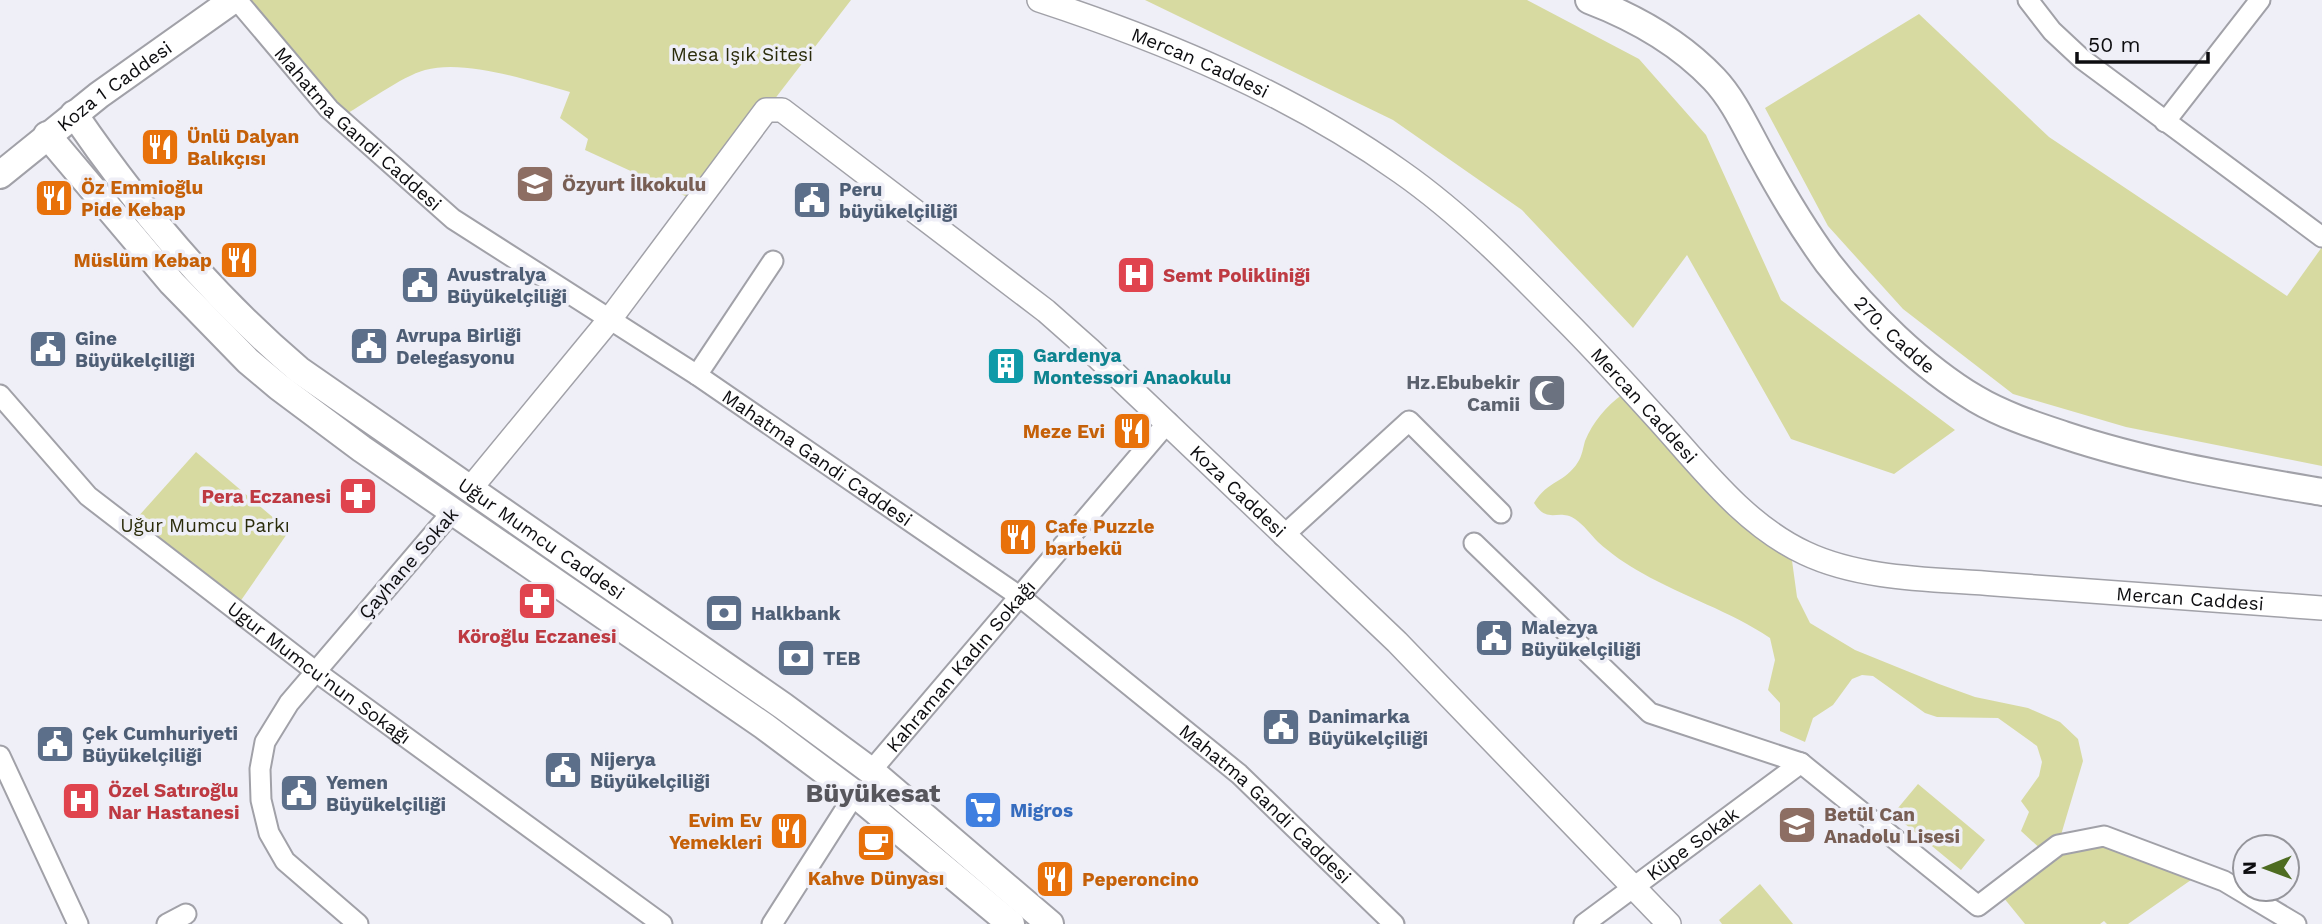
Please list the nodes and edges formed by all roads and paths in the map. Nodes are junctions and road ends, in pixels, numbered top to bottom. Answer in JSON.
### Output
{"nodes":[{"id":1,"x":235,"y":0,"type":"edge"},
{"id":2,"x":1040,"y":0,"type":"edge"},
{"id":3,"x":1590,"y":0,"type":"edge"},
{"id":4,"x":2028,"y":0,"type":"edge"},
{"id":5,"x":2260,"y":0,"type":"edge"},
{"id":6,"x":766,"y":110,"type":"joint"},
{"id":7,"x":74,"y":114,"type":"junction"},
{"id":8,"x":2165,"y":122,"type":"junction"},
{"id":9,"x":47,"y":135,"type":"junction"},
{"id":10,"x":0,"y":175,"type":"edge"},
{"id":11,"x":2322,"y":237,"type":"edge"},
{"id":12,"x":773,"y":261,"type":"dead end"},
{"id":13,"x":610,"y":319,"type":"junction"},
{"id":14,"x":697,"y":375,"type":"junction"},
{"id":15,"x":0,"y":395,"type":"edge"},
{"id":16,"x":1168,"y":422,"type":"junction"},
{"id":17,"x":470,"y":489,"type":"junction"},
{"id":18,"x":2322,"y":492,"type":"edge"},
{"id":19,"x":452,"y":512,"type":"junction"},
{"id":20,"x":1502,"y":513,"type":"dead end"},
{"id":21,"x":1283,"y":536,"type":"junction"},
{"id":22,"x":1474,"y":543,"type":"dead end"},
{"id":23,"x":1019,"y":596,"type":"junction"},
{"id":24,"x":2322,"y":608,"type":"edge"},
{"id":25,"x":315,"y":671,"type":"junction"},
{"id":26,"x":0,"y":756,"type":"edge"},
{"id":27,"x":1801,"y":764,"type":"junction"},
{"id":28,"x":871,"y":771,"type":"junction"},
{"id":29,"x":855,"y":794,"type":"junction"},
{"id":30,"x":1632,"y":887,"type":"junction"},
{"id":31,"x":186,"y":914,"type":"dead end"},
{"id":32,"x":78,"y":924,"type":"edge"},
{"id":33,"x":167,"y":924,"type":"edge"},
{"id":34,"x":358,"y":924,"type":"edge"},
{"id":35,"x":662,"y":924,"type":"edge"},
{"id":36,"x":772,"y":924,"type":"edge"},
{"id":37,"x":1010,"y":924,"type":"edge"},
{"id":38,"x":1050,"y":924,"type":"edge"},
{"id":39,"x":1394,"y":924,"type":"edge"},
{"id":40,"x":1584,"y":924,"type":"edge"},
{"id":41,"x":1669,"y":924,"type":"edge"},
{"id":42,"x":2296,"y":924,"type":"edge"}],
"edges":[{"from":1,"to":7,"type":"main road","name":"Koza 1 Caddesi"},
{"from":1,"to":13,"type":"street","name":"Mahatma Gandi Caddesi"},
{"from":2,"to":24,"type":"street","name":"Mercan Caddesi"},
{"from":3,"to":18,"type":"main road","name":"270. Cadde"},
{"from":4,"to":8,"type":"street"},
{"from":5,"to":8,"type":"street"},
{"from":6,"to":13,"type":"street","name":"Çayhane Sokak"},
{"from":6,"to":16,"type":"street","name":"Koza Caddesi"},
{"from":7,"to":9,"type":"main road","name":"Koza 1 Caddesi"},
{"from":7,"to":17,"type":"main road","name":"Uğur Mumcu Caddesi"},
{"from":8,"to":11,"type":"street"},
{"from":9,"to":10,"type":"main road","name":"Koza 1 Caddesi"},
{"from":9,"to":19,"type":"main road","name":"Uğur Mumcu Caddesi"},
{"from":12,"to":14,"type":"street"},
{"from":13,"to":14,"type":"street","name":"Mahatma Gandi Caddesi"},
{"from":13,"to":17,"type":"street","name":"Çayhane Sokak"},
{"from":14,"to":23,"type":"street","name":"Mahatma Gandi Caddesi"},
{"from":15,"to":25,"type":"street","name":"Ugur Mumcu'nun Sokağı"},
{"from":16,"to":21,"type":"street","name":"Koza Caddesi"},
{"from":16,"to":23,"type":"street","name":"Kahraman Kadın Sokağı"},
{"from":17,"to":19,"type":"main road","name":"Çayhane Sokak"},
{"from":17,"to":28,"type":"main road","name":"Uğur Mumcu Caddesi"},
{"from":19,"to":25,"type":"street","name":"Çayhane Sokak"},
{"from":19,"to":29,"type":"main road","name":"Uğur Mumcu Caddesi"},
{"from":20,"to":21,"type":"street"},
{"from":21,"to":30,"type":"street","name":"Koza Caddesi"},
{"from":22,"to":27,"type":"street"},
{"from":23,"to":28,"type":"street","name":"Kahraman Kadın Sokağı"},
{"from":23,"to":39,"type":"street","name":"Mahatma Gandi Caddesi"},
{"from":25,"to":34,"type":"street","name":"Çayhane Sokak"},
{"from":25,"to":35,"type":"street","name":"Ugur Mumcu'nun Sokağı"},
{"from":26,"to":32,"type":"street"},
{"from":27,"to":30,"type":"street","name":"Küpe Sokak"},
{"from":27,"to":42,"type":"street"},
{"from":28,"to":29,"type":"main road","name":"Kahraman Kadın Sokağı"},
{"from":28,"to":38,"type":"main road","name":"Uğur Mumcu Caddesi"},
{"from":29,"to":36,"type":"street","name":"Kahraman Kadın Sokağı"},
{"from":29,"to":37,"type":"main road","name":"Uğur Mumcu Caddesi"},
{"from":30,"to":40,"type":"street","name":"Küpe Sokak"},
{"from":30,"to":41,"type":"street","name":"Koza Caddesi"},
{"from":31,"to":33,"type":"street"}]}
